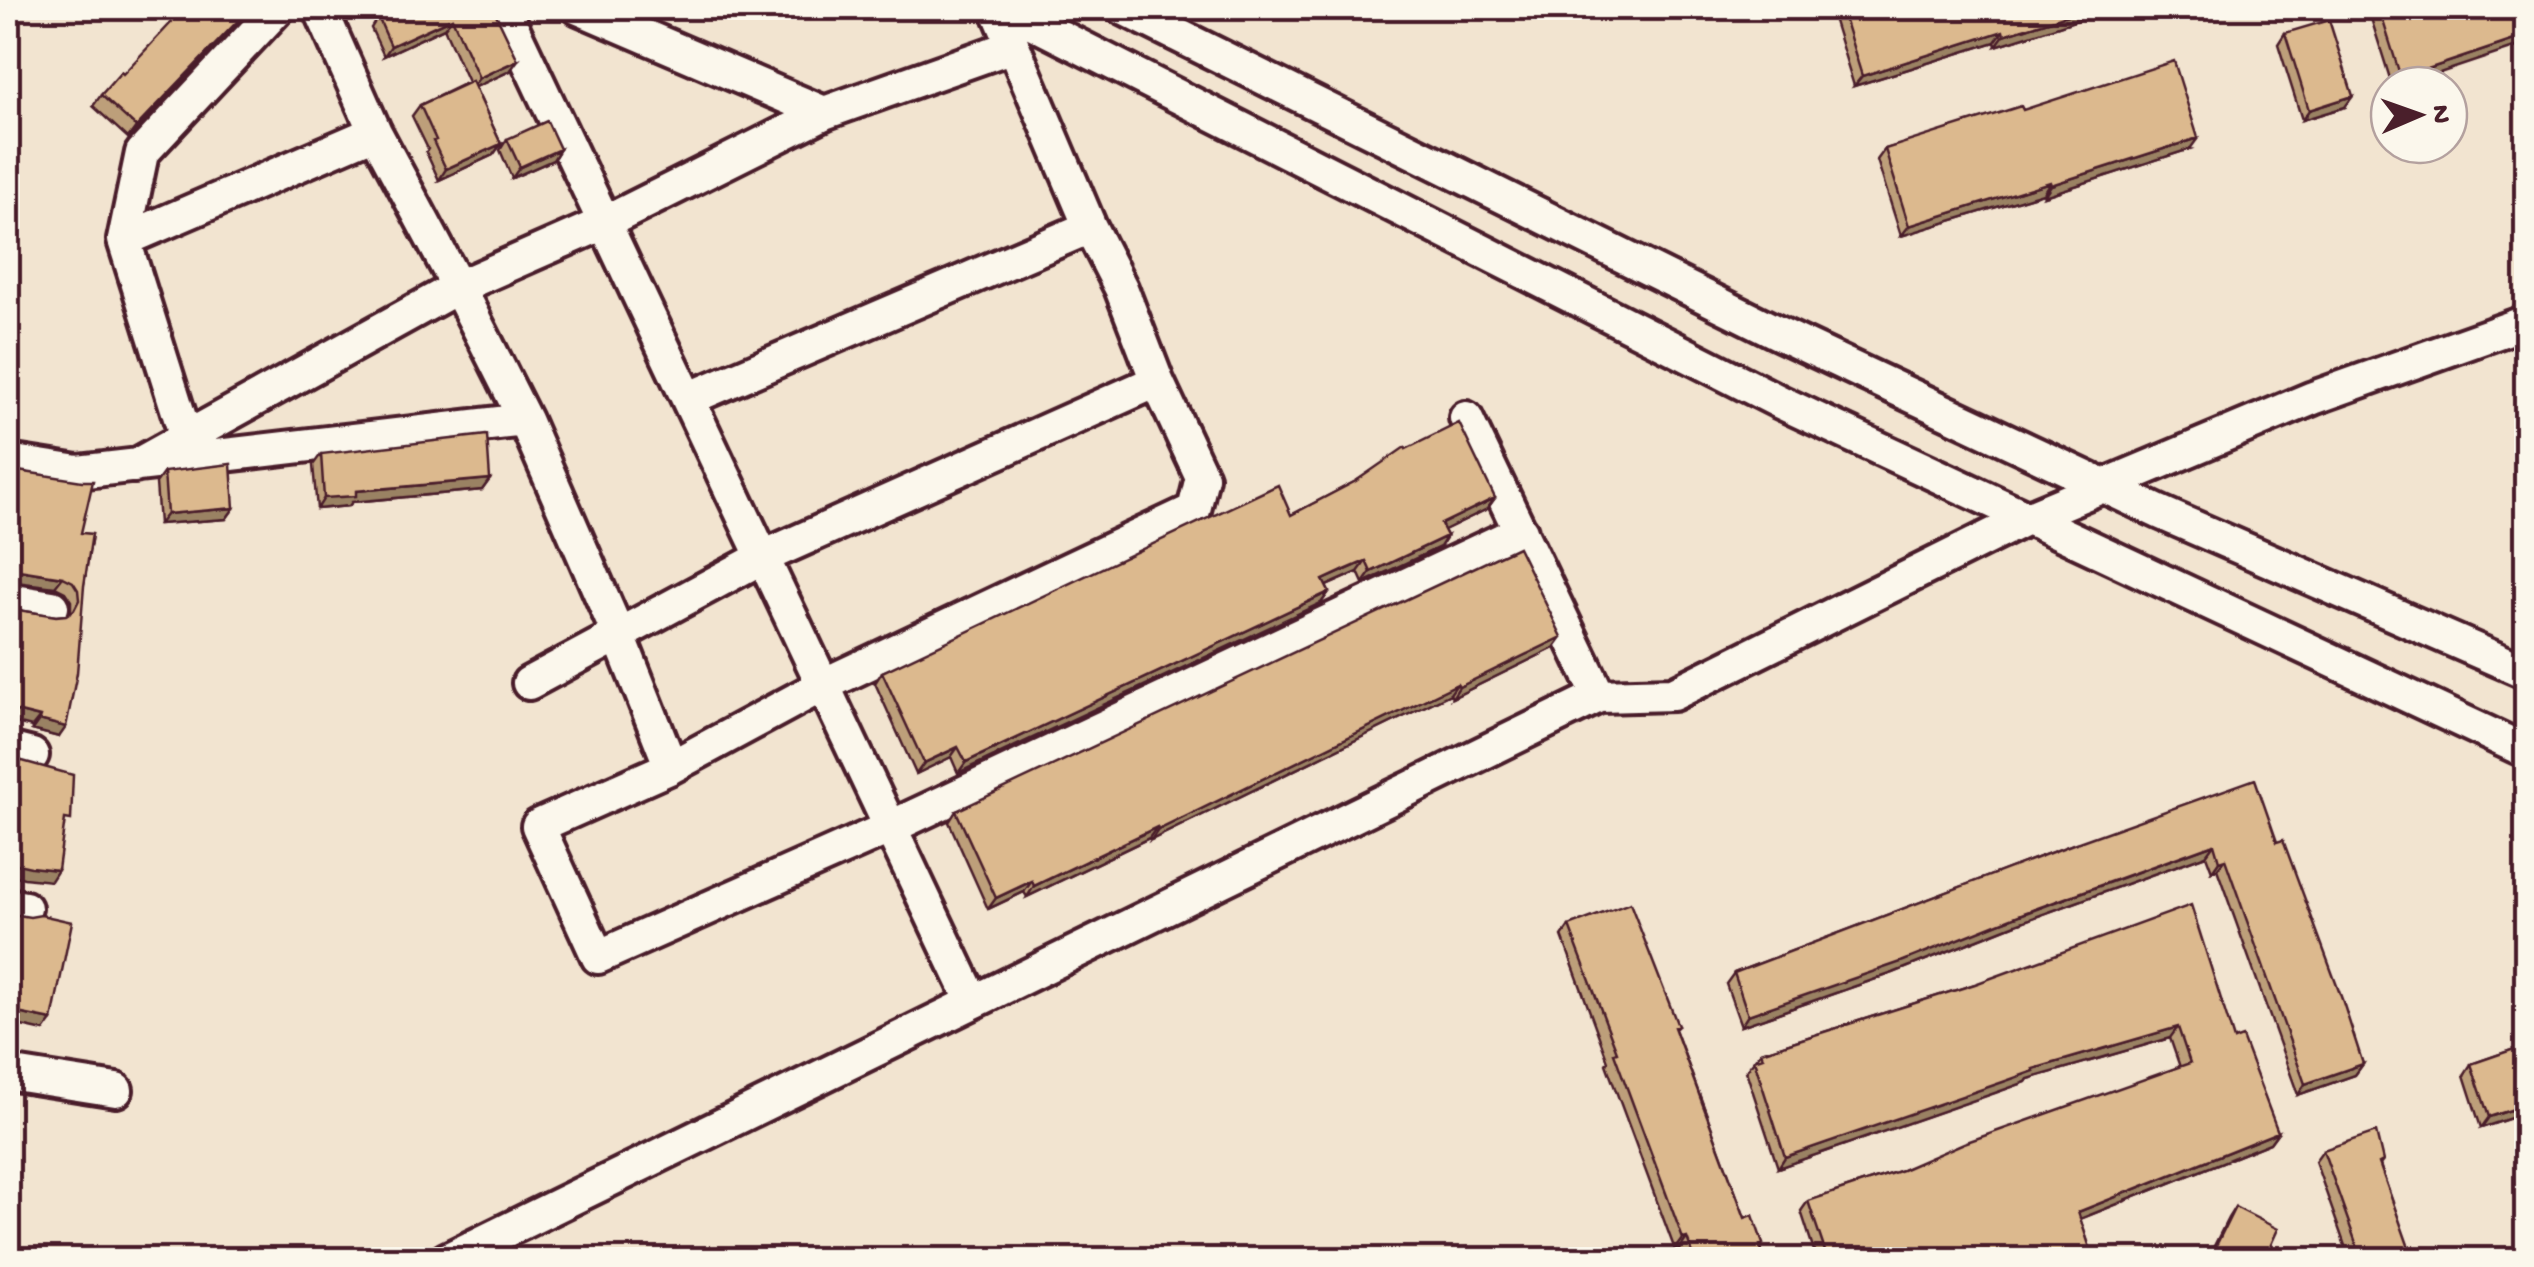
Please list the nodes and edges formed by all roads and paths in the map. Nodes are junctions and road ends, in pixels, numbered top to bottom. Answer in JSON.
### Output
{"nodes":[{"id":1,"x":278,"y":8,"type":"edge"},
{"id":2,"x":320,"y":8,"type":"edge"},
{"id":3,"x":503,"y":8,"type":"edge"},
{"id":4,"x":579,"y":8,"type":"edge"},
{"id":5,"x":1000,"y":8,"type":"edge"},
{"id":6,"x":1122,"y":8,"type":"edge"},
{"id":7,"x":1014,"y":46,"type":"junction"},
{"id":8,"x":824,"y":113,"type":"junction"},
{"id":9,"x":375,"y":132,"type":"junction"},
{"id":10,"x":606,"y":222,"type":"junction"},
{"id":11,"x":1090,"y":227,"type":"junction"},
{"id":12,"x":124,"y":240,"type":"junction"},
{"id":13,"x":458,"y":287,"type":"junction"},
{"id":14,"x":2526,"y":322,"type":"edge"},
{"id":15,"x":1157,"y":381,"type":"junction"},
{"id":16,"x":688,"y":398,"type":"junction"},
{"id":17,"x":1466,"y":418,"type":"dead end"},
{"id":18,"x":525,"y":420,"type":"junction"},
{"id":19,"x":186,"y":437,"type":"junction"},
{"id":20,"x":8,"y":461,"type":"edge"},
{"id":21,"x":135,"y":466,"type":"junction"},
{"id":22,"x":2104,"y":485,"type":"junction"},
{"id":23,"x":2027,"y":518,"type":"junction"},
{"id":24,"x":1520,"y":531,"type":"junction"},
{"id":25,"x":763,"y":557,"type":"junction"},
{"id":26,"x":8,"y":600,"type":"edge"},
{"id":27,"x":52,"y":607,"type":"dead end"},
{"id":28,"x":619,"y":636,"type":"junction"},
{"id":29,"x":2526,"y":672,"type":"edge"},
{"id":30,"x":529,"y":682,"type":"dead end"},
{"id":31,"x":824,"y":685,"type":"junction"},
{"id":32,"x":1599,"y":696,"type":"junction"},
{"id":33,"x":2526,"y":751,"type":"edge"},
{"id":34,"x":671,"y":767,"type":"junction"},
{"id":35,"x":891,"y":827,"type":"junction"},
{"id":36,"x":974,"y":1002,"type":"junction"},
{"id":37,"x":8,"y":1073,"type":"edge"},
{"id":38,"x":116,"y":1090,"type":"dead end"},
{"id":39,"x":446,"y":1260,"type":"edge"}],
"edges":[{"from":1,"to":12,"type":"street"},
{"from":2,"to":9,"type":"street"},
{"from":3,"to":10,"type":"street"},
{"from":4,"to":8,"type":"street"},
{"from":5,"to":7,"type":"street"},
{"from":5,"to":23,"type":"street"},
{"from":6,"to":22,"type":"street"},
{"from":7,"to":8,"type":"street"},
{"from":7,"to":11,"type":"street"},
{"from":8,"to":10,"type":"street"},
{"from":9,"to":12,"type":"street"},
{"from":9,"to":13,"type":"street"},
{"from":10,"to":13,"type":"street"},
{"from":10,"to":16,"type":"street"},
{"from":11,"to":15,"type":"street"},
{"from":11,"to":16,"type":"street"},
{"from":12,"to":19,"type":"street"},
{"from":13,"to":18,"type":"street"},
{"from":13,"to":19,"type":"street"},
{"from":14,"to":22,"type":"street"},
{"from":15,"to":25,"type":"street"},
{"from":15,"to":31,"type":"street"},
{"from":16,"to":25,"type":"street"},
{"from":17,"to":24,"type":"street"},
{"from":18,"to":21,"type":"street"},
{"from":18,"to":28,"type":"street"},
{"from":19,"to":21,"type":"street"},
{"from":20,"to":21,"type":"street"},
{"from":22,"to":23,"type":"street"},
{"from":22,"to":29,"type":"street"},
{"from":23,"to":32,"type":"street"},
{"from":23,"to":33,"type":"street"},
{"from":24,"to":32,"type":"street"},
{"from":24,"to":35,"type":"street"},
{"from":25,"to":28,"type":"street"},
{"from":25,"to":31,"type":"street"},
{"from":26,"to":27,"type":"street"},
{"from":28,"to":30,"type":"street"},
{"from":28,"to":34,"type":"street"},
{"from":31,"to":34,"type":"street"},
{"from":31,"to":35,"type":"street"},
{"from":32,"to":36,"type":"street"},
{"from":34,"to":35,"type":"street"},
{"from":35,"to":36,"type":"street"},
{"from":36,"to":39,"type":"street"},
{"from":37,"to":38,"type":"street"}]}
